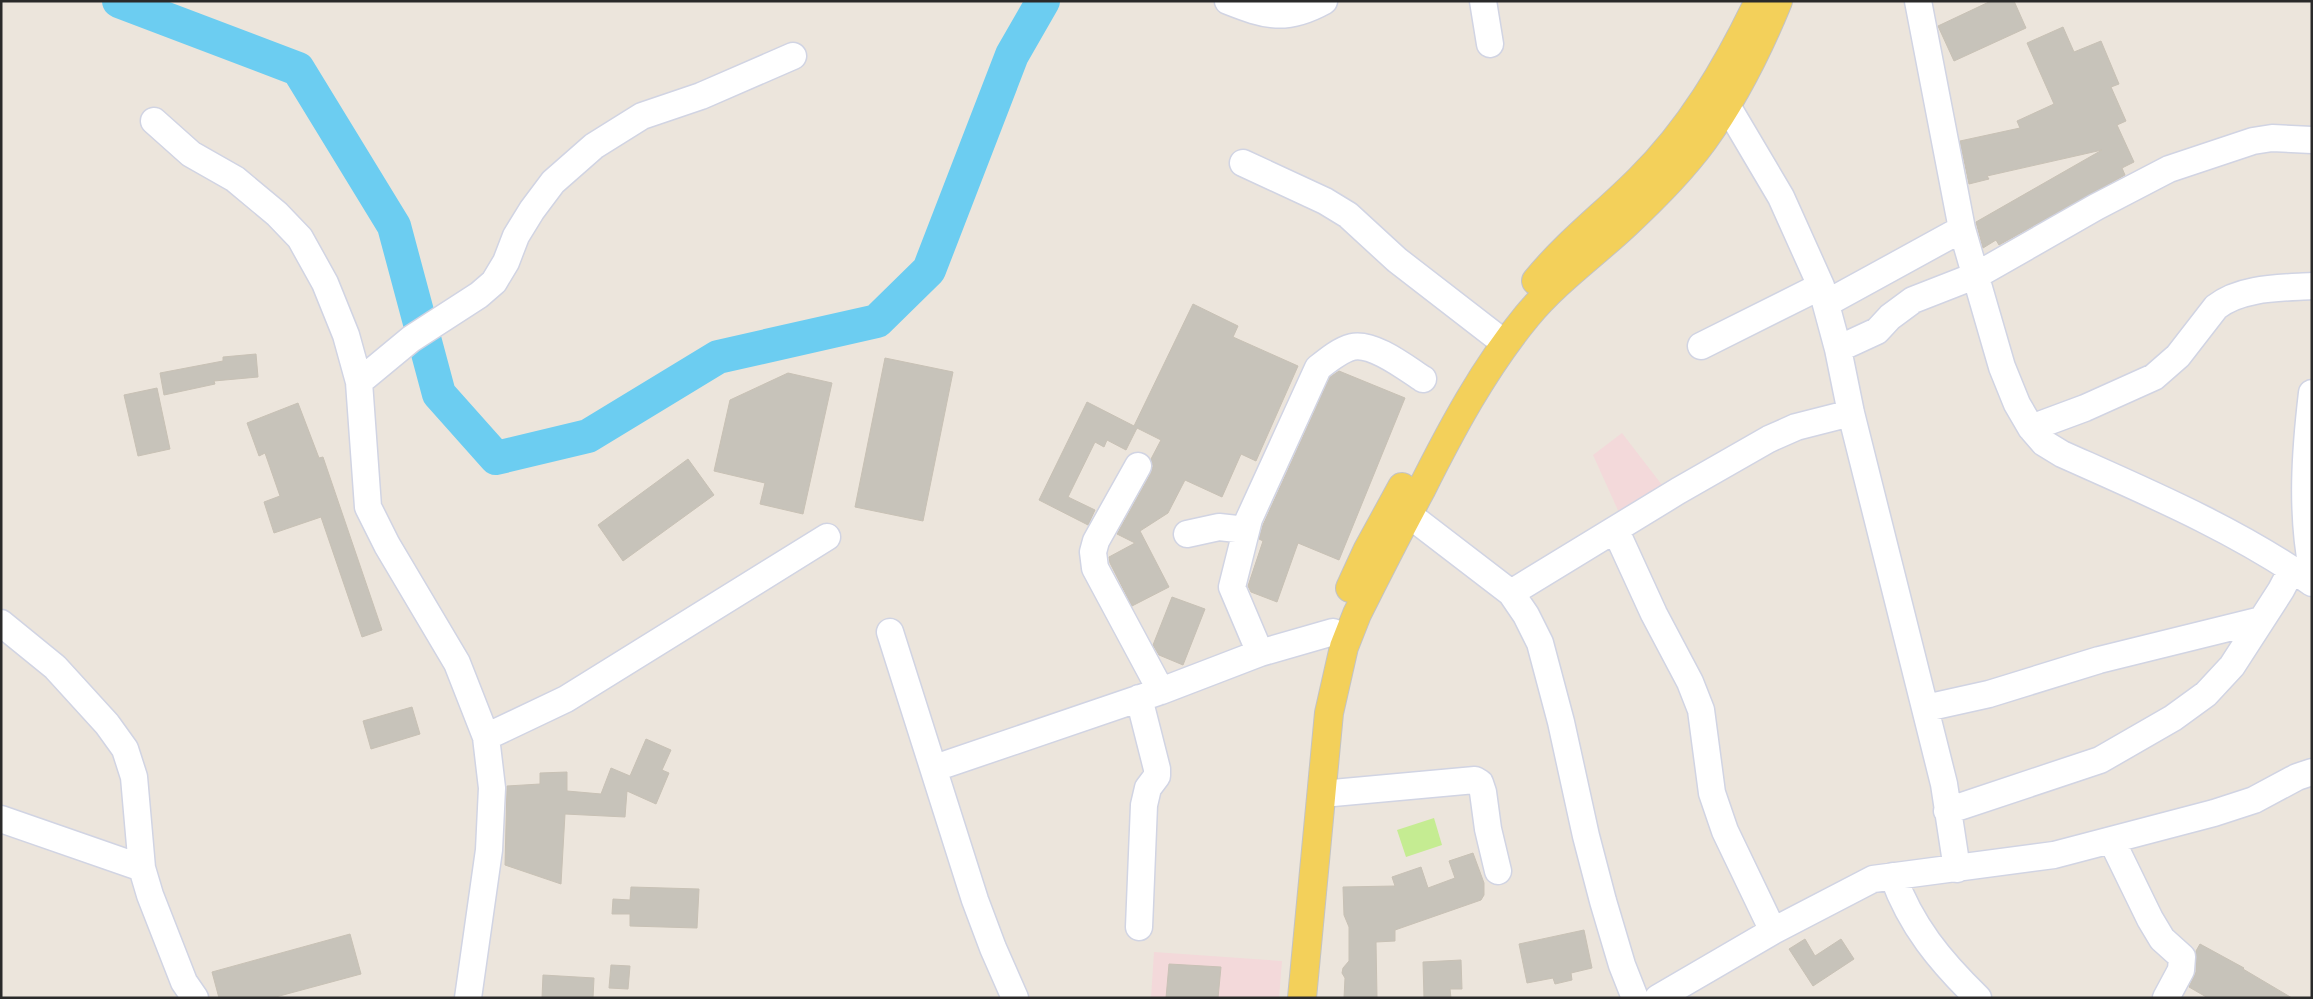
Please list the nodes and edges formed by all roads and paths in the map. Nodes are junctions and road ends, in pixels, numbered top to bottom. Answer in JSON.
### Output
{"nodes":[{"id":1,"x":1228,"y":1,"type":"edge"},
{"id":2,"x":1324,"y":1,"type":"edge"},
{"id":3,"x":1483,"y":1,"type":"edge"},
{"id":4,"x":1758,"y":1,"type":"edge"},
{"id":5,"x":1778,"y":1,"type":"edge"},
{"id":6,"x":1918,"y":1,"type":"edge"},
{"id":7,"x":1490,"y":44,"type":"dead end"},
{"id":8,"x":793,"y":56,"type":"dead end"},
{"id":9,"x":1716,"y":100,"type":"junction"},
{"id":10,"x":154,"y":121,"type":"dead end"},
{"id":11,"x":2312,"y":140,"type":"edge"},
{"id":12,"x":1243,"y":163,"type":"dead end"},
{"id":13,"x":1962,"y":229,"type":"junction"},
{"id":14,"x":1977,"y":275,"type":"junction"},
{"id":15,"x":2312,"y":286,"type":"edge"},
{"id":16,"x":1824,"y":295,"type":"junction"},
{"id":17,"x":1494,"y":335,"type":"junction"},
{"id":18,"x":1701,"y":346,"type":"dead end"},
{"id":19,"x":1838,"y":349,"type":"junction"},
{"id":20,"x":1423,"y":379,"type":"dead end"},
{"id":21,"x":359,"y":382,"type":"junction"},
{"id":22,"x":2312,"y":393,"type":"edge"},
{"id":23,"x":1851,"y":412,"type":"junction"},
{"id":24,"x":2031,"y":428,"type":"junction"},
{"id":25,"x":1138,"y":466,"type":"dead end"},
{"id":26,"x":1408,"y":514,"type":"junction"},
{"id":27,"x":1246,"y":530,"type":"junction"},
{"id":28,"x":1616,"y":531,"type":"junction"},
{"id":29,"x":1187,"y":534,"type":"dead end"},
{"id":30,"x":827,"y":537,"type":"dead end"},
{"id":31,"x":2305,"y":574,"type":"edge"},
{"id":32,"x":1511,"y":593,"type":"junction"},
{"id":33,"x":2261,"y":620,"type":"junction"},
{"id":34,"x":1,"y":623,"type":"edge"},
{"id":35,"x":890,"y":632,"type":"dead end"},
{"id":36,"x":1332,"y":632,"type":"junction"},
{"id":37,"x":1260,"y":653,"type":"junction"},
{"id":38,"x":1150,"y":694,"type":"junction"},
{"id":39,"x":1926,"y":708,"type":"junction"},
{"id":40,"x":486,"y":737,"type":"junction"},
{"id":41,"x":935,"y":768,"type":"junction"},
{"id":42,"x":2312,"y":772,"type":"edge"},
{"id":43,"x":1322,"y":794,"type":"junction"},
{"id":44,"x":1947,"y":811,"type":"junction"},
{"id":45,"x":1,"y":819,"type":"edge"},
{"id":46,"x":2112,"y":840,"type":"junction"},
{"id":47,"x":142,"y":868,"type":"junction"},
{"id":48,"x":1957,"y":869,"type":"junction"},
{"id":49,"x":1498,"y":871,"type":"dead end"},
{"id":50,"x":1892,"y":876,"type":"junction"},
{"id":51,"x":1139,"y":927,"type":"dead end"},
{"id":52,"x":1773,"y":931,"type":"junction"},
{"id":53,"x":195,"y":998,"type":"edge"},
{"id":54,"x":468,"y":998,"type":"edge"},
{"id":55,"x":1016,"y":998,"type":"edge"},
{"id":56,"x":1290,"y":998,"type":"edge"},
{"id":57,"x":1302,"y":998,"type":"edge"},
{"id":58,"x":1634,"y":998,"type":"edge"},
{"id":59,"x":1658,"y":998,"type":"edge"},
{"id":60,"x":1978,"y":998,"type":"edge"},
{"id":61,"x":2166,"y":998,"type":"edge"}],
"edges":[{"from":1,"to":2,"type":"street"},
{"from":3,"to":7,"type":"street"},
{"from":4,"to":9,"type":"main road"},
{"from":5,"to":9,"type":"main road"},
{"from":6,"to":13,"type":"street"},
{"from":8,"to":21,"type":"street"},
{"from":9,"to":16,"type":"street"},
{"from":9,"to":17,"type":"main road"},
{"from":9,"to":26,"type":"main road"},
{"from":10,"to":21,"type":"street"},
{"from":11,"to":14,"type":"street"},
{"from":12,"to":17,"type":"street"},
{"from":13,"to":14,"type":"street"},
{"from":13,"to":16,"type":"street"},
{"from":14,"to":19,"type":"street"},
{"from":14,"to":24,"type":"street"},
{"from":15,"to":24,"type":"street"},
{"from":16,"to":18,"type":"street"},
{"from":16,"to":19,"type":"street"},
{"from":17,"to":36,"type":"main road"},
{"from":19,"to":23,"type":"street"},
{"from":20,"to":27,"type":"street"},
{"from":21,"to":40,"type":"street"},
{"from":22,"to":31,"type":"street"},
{"from":23,"to":28,"type":"street"},
{"from":23,"to":39,"type":"street"},
{"from":24,"to":31,"type":"street"},
{"from":25,"to":38,"type":"street"},
{"from":26,"to":32,"type":"street"},
{"from":26,"to":43,"type":"main road"},
{"from":27,"to":29,"type":"street"},
{"from":27,"to":37,"type":"street"},
{"from":28,"to":32,"type":"street"},
{"from":28,"to":52,"type":"street"},
{"from":30,"to":40,"type":"street"},
{"from":31,"to":33,"type":"street"},
{"from":32,"to":58,"type":"street"},
{"from":33,"to":39,"type":"street"},
{"from":33,"to":44,"type":"street"},
{"from":34,"to":47,"type":"street"},
{"from":35,"to":41,"type":"street"},
{"from":36,"to":37,"type":"street"},
{"from":36,"to":56,"type":"main road"},
{"from":37,"to":38,"type":"street"},
{"from":38,"to":41,"type":"street"},
{"from":38,"to":51,"type":"street"},
{"from":39,"to":44,"type":"street"},
{"from":40,"to":54,"type":"street"},
{"from":41,"to":55,"type":"street"},
{"from":42,"to":46,"type":"street"},
{"from":43,"to":49,"type":"street"},
{"from":43,"to":57,"type":"main road"},
{"from":44,"to":48,"type":"street"},
{"from":45,"to":47,"type":"street"},
{"from":46,"to":48,"type":"street"},
{"from":46,"to":61,"type":"street"},
{"from":47,"to":53,"type":"street"},
{"from":48,"to":50,"type":"street"},
{"from":50,"to":52,"type":"street"},
{"from":50,"to":60,"type":"street"},
{"from":52,"to":59,"type":"street"}]}
